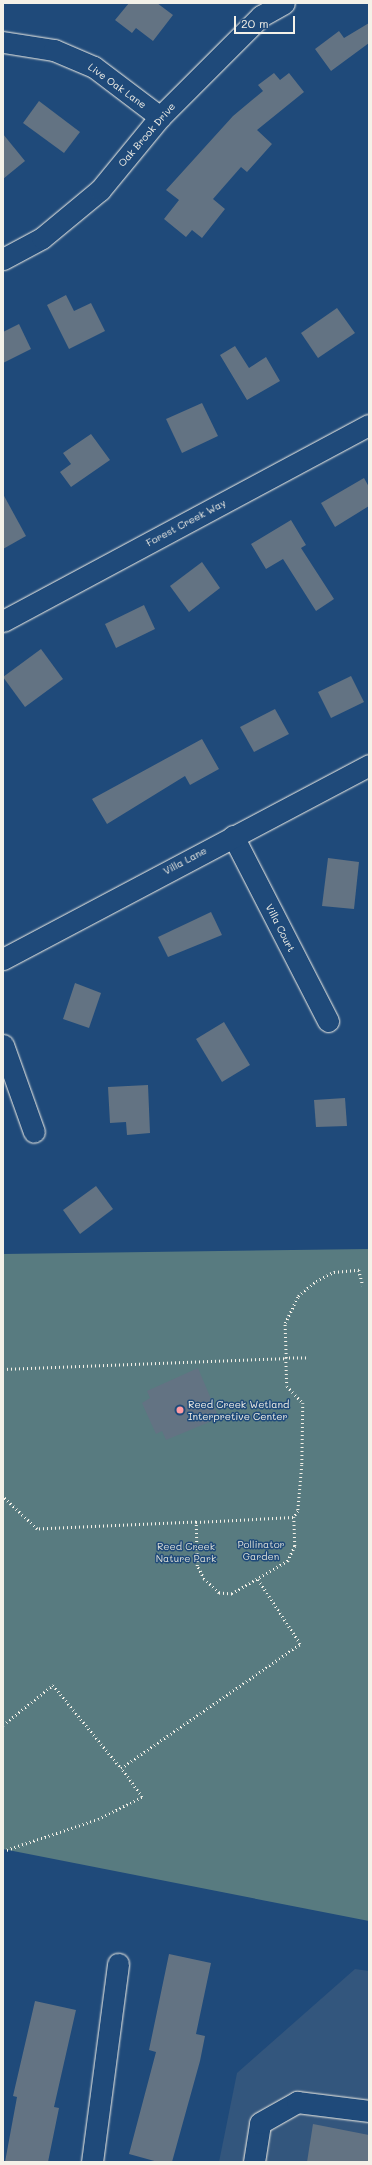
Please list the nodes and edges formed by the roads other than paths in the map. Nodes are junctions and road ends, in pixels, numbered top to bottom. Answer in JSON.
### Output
{"nodes":[{"id":1,"x":284,"y":3,"type":"edge"},
{"id":2,"x":3,"y":42,"type":"edge"},
{"id":3,"x":160,"y":117,"type":"junction"},
{"id":4,"x":3,"y":259,"type":"edge"},
{"id":5,"x":369,"y":425,"type":"edge"},
{"id":6,"x":3,"y":621,"type":"edge"},
{"id":7,"x":369,"y":765,"type":"edge"},
{"id":8,"x":233,"y":836,"type":"junction"},
{"id":9,"x":3,"y":959,"type":"edge"},
{"id":10,"x":328,"y":1021,"type":"dead end"},
{"id":11,"x":3,"y":1045,"type":"edge"},
{"id":12,"x":34,"y":1132,"type":"dead end"},
{"id":13,"x":118,"y":1964,"type":"dead end"},
{"id":14,"x":369,"y":2111,"type":"edge"},
{"id":15,"x":92,"y":2162,"type":"edge"},
{"id":16,"x":254,"y":2162,"type":"edge"}],
"edges":[{"from":1,"to":3,"type":"street","name":"Oak Brook Drive"},
{"from":2,"to":3,"type":"street","name":"Live Oak Lane"},
{"from":3,"to":4,"type":"street","name":"Oak Brook Drive"},
{"from":5,"to":6,"type":"street","name":"Forest Creek Way"},
{"from":7,"to":8,"type":"street","name":"Villa Lane"},
{"from":8,"to":9,"type":"street","name":"Villa Lane"},
{"from":8,"to":10,"type":"street","name":"Villa Court"},
{"from":11,"to":12,"type":"street"},
{"from":13,"to":15,"type":"street"},
{"from":14,"to":16,"type":"street"}]}
